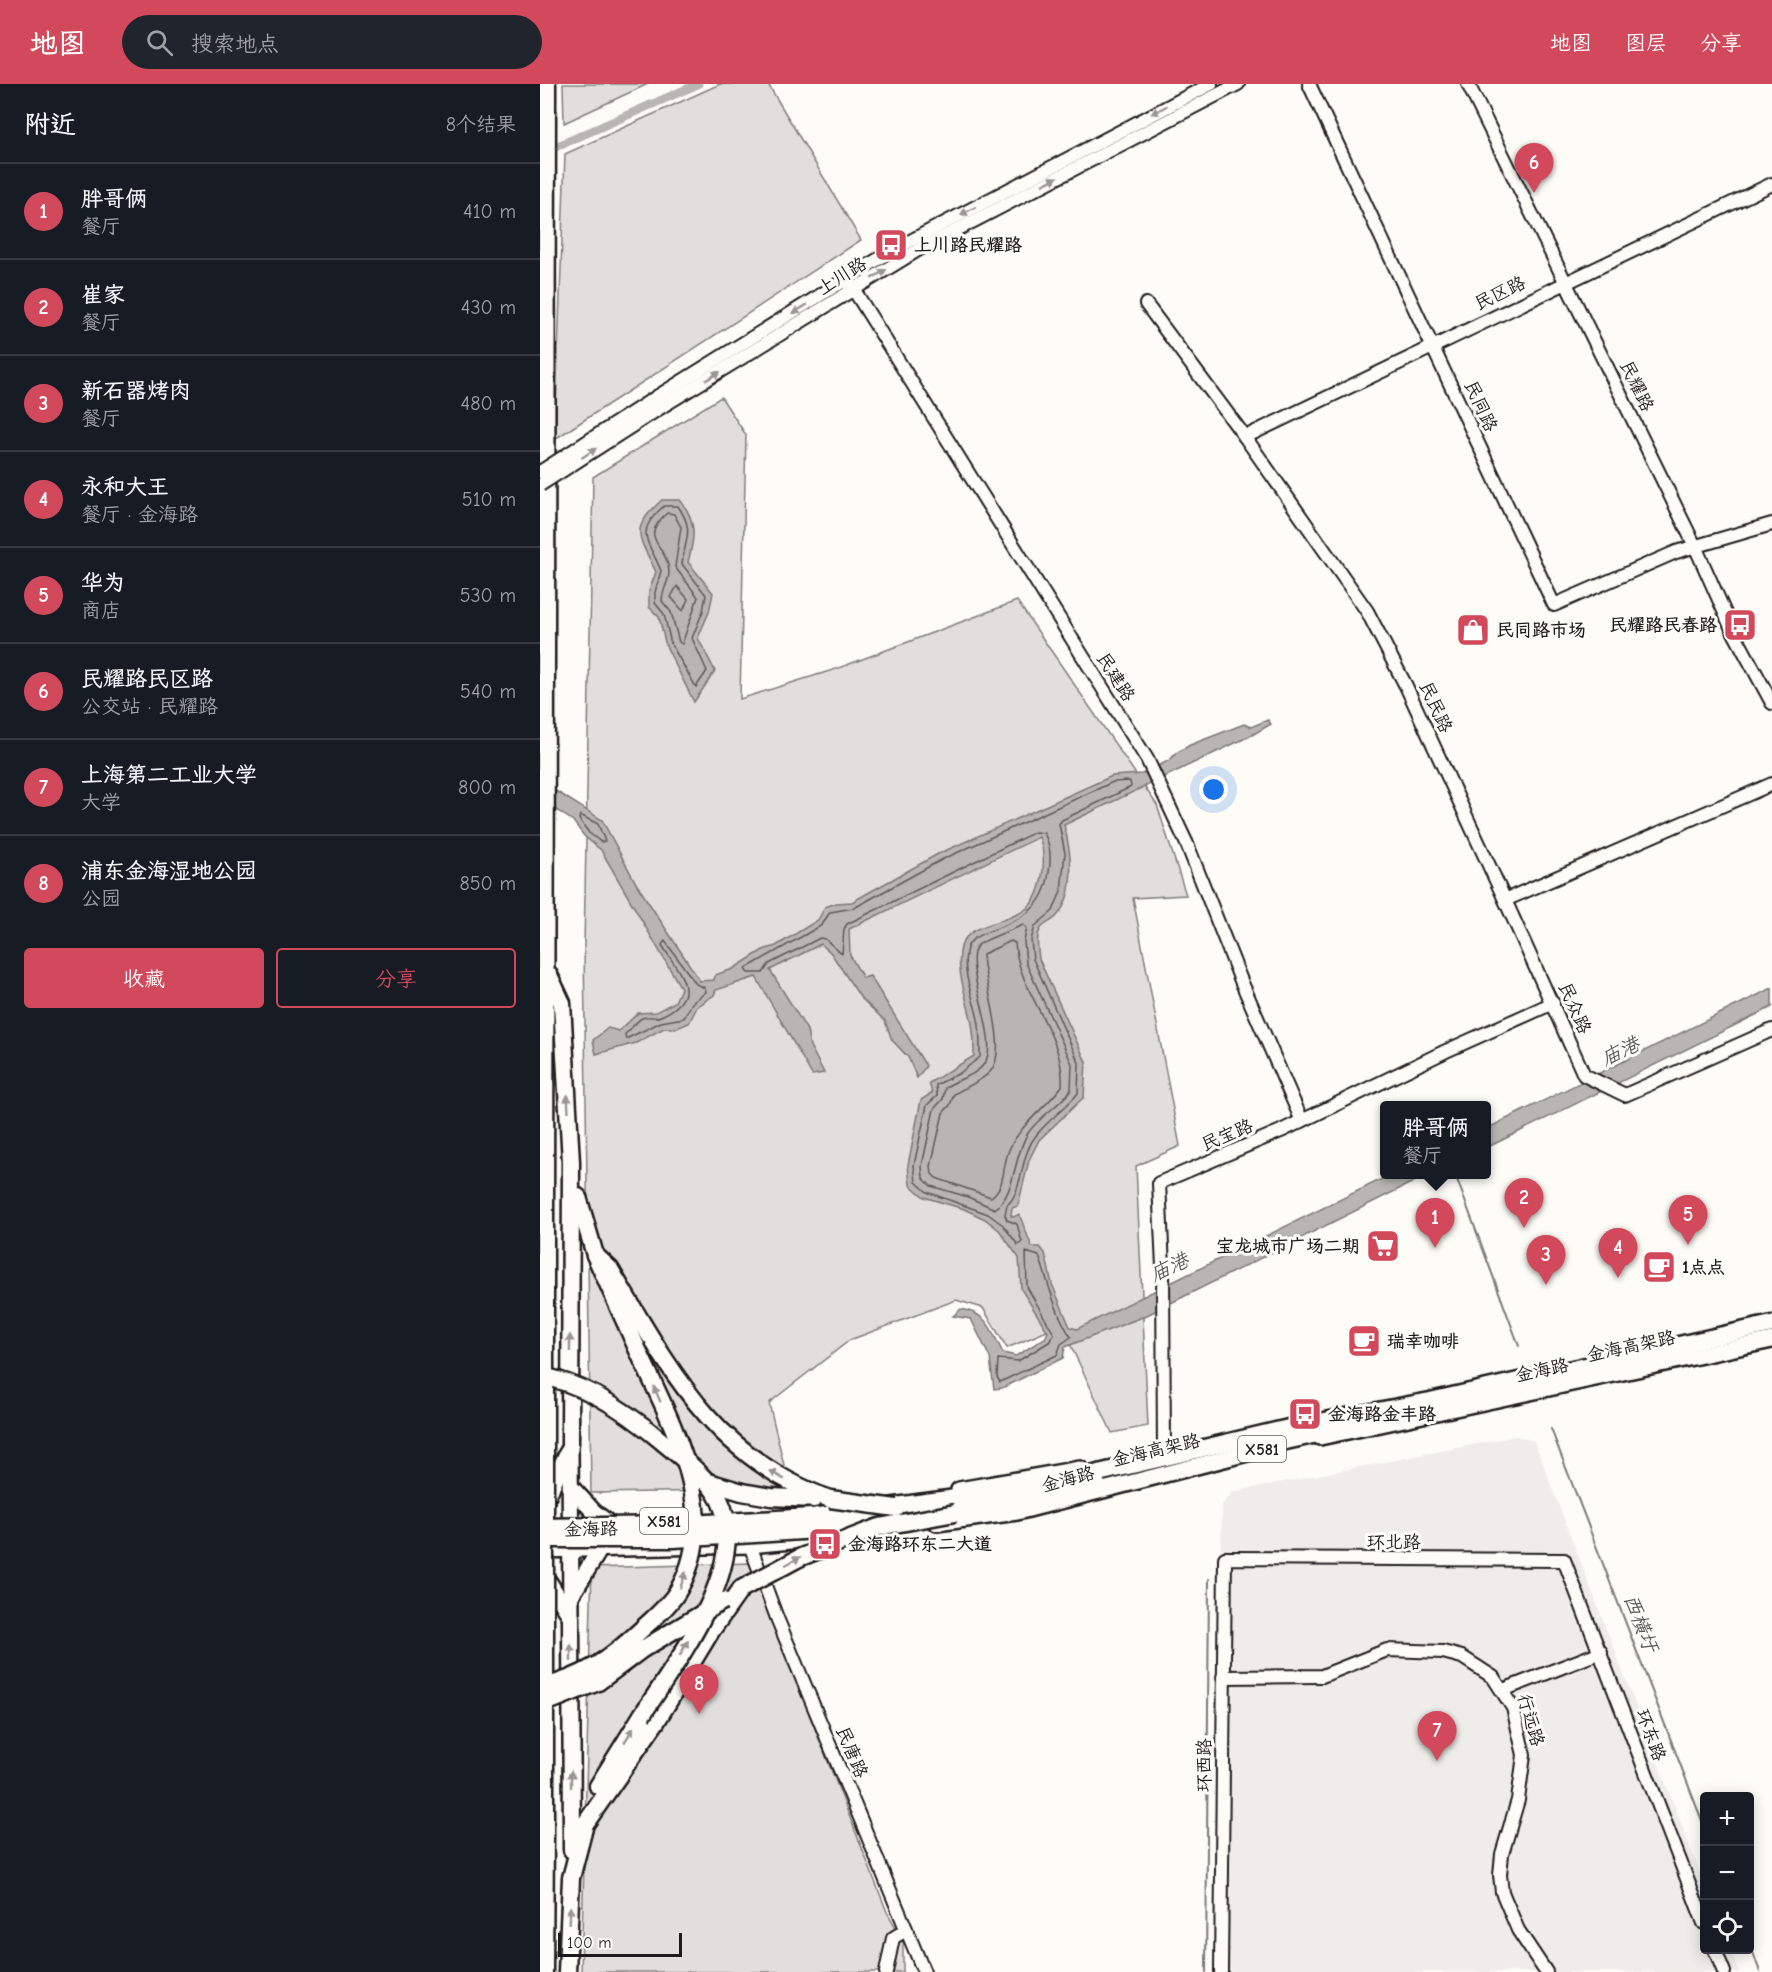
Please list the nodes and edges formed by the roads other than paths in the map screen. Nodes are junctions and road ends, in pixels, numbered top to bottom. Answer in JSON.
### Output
{"nodes":[{"id":1,"x":547,"y":84,"type":"edge"},
{"id":2,"x":1211,"y":84,"type":"edge"},
{"id":3,"x":1238,"y":84,"type":"edge"},
{"id":4,"x":1309,"y":84,"type":"edge"},
{"id":5,"x":1468,"y":84,"type":"edge"},
{"id":6,"x":1772,"y":184,"type":"edge"},
{"id":7,"x":1566,"y":282,"type":"junction"},
{"id":8,"x":850,"y":286,"type":"junction"},
{"id":9,"x":1146,"y":304,"type":"dead end"},
{"id":10,"x":1433,"y":345,"type":"junction"},
{"id":11,"x":660,"y":401,"type":"junction"},
{"id":12,"x":1245,"y":437,"type":"junction"},
{"id":13,"x":540,"y":472,"type":"edge"},
{"id":14,"x":540,"y":485,"type":"edge"},
{"id":15,"x":1772,"y":524,"type":"edge"},
{"id":16,"x":1695,"y":546,"type":"junction"},
{"id":17,"x":1772,"y":703,"type":"edge"},
{"id":18,"x":1772,"y":784,"type":"edge"},
{"id":19,"x":1505,"y":900,"type":"junction"},
{"id":20,"x":546,"y":968,"type":"junction"},
{"id":21,"x":1553,"y":1003,"type":"junction"},
{"id":22,"x":1772,"y":1030,"type":"edge"},
{"id":23,"x":1302,"y":1121,"type":"junction"},
{"id":24,"x":571,"y":1162,"type":"junction"},
{"id":25,"x":595,"y":1255,"type":"junction"},
{"id":26,"x":1772,"y":1318,"type":"edge"},
{"id":27,"x":1772,"y":1324,"type":"edge"},
{"id":28,"x":1772,"y":1334,"type":"edge"},
{"id":29,"x":1772,"y":1340,"type":"edge"},
{"id":30,"x":540,"y":1376,"type":"edge"},
{"id":31,"x":540,"y":1386,"type":"edge"},
{"id":32,"x":570,"y":1444,"type":"junction"},
{"id":33,"x":1164,"y":1454,"type":"junction"},
{"id":34,"x":571,"y":1487,"type":"junction"},
{"id":35,"x":830,"y":1499,"type":"junction"},
{"id":36,"x":896,"y":1508,"type":"junction"},
{"id":37,"x":540,"y":1513,"type":"edge"},
{"id":38,"x":955,"y":1513,"type":"junction"},
{"id":39,"x":565,"y":1523,"type":"junction"},
{"id":40,"x":611,"y":1525,"type":"junction"},
{"id":41,"x":540,"y":1535,"type":"edge"},
{"id":42,"x":750,"y":1545,"type":"junction"},
{"id":43,"x":564,"y":1549,"type":"junction"},
{"id":44,"x":600,"y":1549,"type":"junction"},
{"id":45,"x":1225,"y":1558,"type":"joint"},
{"id":46,"x":1564,"y":1560,"type":"joint"},
{"id":47,"x":540,"y":1568,"type":"edge"},
{"id":48,"x":741,"y":1589,"type":"junction"},
{"id":49,"x":571,"y":1596,"type":"junction"},
{"id":50,"x":571,"y":1617,"type":"junction"},
{"id":51,"x":1600,"y":1652,"type":"junction"},
{"id":52,"x":1223,"y":1677,"type":"junction"},
{"id":53,"x":540,"y":1688,"type":"edge"},
{"id":54,"x":1503,"y":1690,"type":"junction"},
{"id":55,"x":540,"y":1705,"type":"edge"},
{"id":56,"x":649,"y":1718,"type":"junction"},
{"id":57,"x":574,"y":1858,"type":"junction"},
{"id":58,"x":1700,"y":1913,"type":"edge"},
{"id":59,"x":906,"y":1930,"type":"junction"},
{"id":60,"x":1717,"y":1954,"type":"edge"},
{"id":61,"x":544,"y":1972,"type":"edge"},
{"id":62,"x":567,"y":1972,"type":"edge"},
{"id":63,"x":886,"y":1972,"type":"edge"},
{"id":64,"x":924,"y":1972,"type":"edge"},
{"id":65,"x":1221,"y":1972,"type":"edge"},
{"id":66,"x":1546,"y":1972,"type":"edge"},
{"id":67,"x":1724,"y":1972,"type":"edge"}],
"edges":[{"from":1,"to":20,"type":"highway"},
{"from":2,"to":8,"type":"street","name":"上川路","one_way":true},
{"from":8,"to":3,"type":"street","name":"上川路","one_way":true},
{"from":4,"to":10,"type":"street","name":"民同路"},
{"from":5,"to":7,"type":"street","name":"民耀路"},
{"from":6,"to":7,"type":"street","name":"民区路"},
{"from":7,"to":10,"type":"street","name":"民区路"},
{"from":7,"to":16,"type":"street","name":"民耀路"},
{"from":8,"to":11,"type":"street","name":"上川路"},
{"from":8,"to":23,"type":"street","name":"民建路"},
{"from":9,"to":12,"type":"street","name":"民民路"},
{"from":10,"to":12,"type":"street","name":"民区路"},
{"from":10,"to":16,"type":"street","name":"民同路"},
{"from":11,"to":13,"type":"street","name":"上川路","bridge":true},
{"from":14,"to":11,"type":"street","name":"上川路","one_way":true,"bridge":true},
{"from":12,"to":19,"type":"street","name":"民民路"},
{"from":15,"to":16,"type":"street"},
{"from":16,"to":17,"type":"street","name":"民耀路"},
{"from":18,"to":19,"type":"street"},
{"from":19,"to":21,"type":"street","name":"民众路"},
{"from":24,"to":20,"type":"highway","one_way":true},
{"from":20,"to":61,"type":"highway","bridge":true},
{"from":21,"to":22,"type":"street","name":"民众路"},
{"from":21,"to":23,"type":"street","name":"民宝路"},
{"from":23,"to":33,"type":"street","name":"民宝路"},
{"from":24,"to":25,"type":"highway"},
{"from":32,"to":24,"type":"highway","one_way":true},
{"from":35,"to":25,"type":"highway","one_way":true},
{"from":53,"to":25,"type":"highway","one_way":true,"bridge":true},
{"from":26,"to":33,"type":"main road","name":"金海路","number":"X581"},
{"from":27,"to":36,"type":"highway","name":"金海高架路"},
{"from":28,"to":38,"type":"highway","name":"金海高架路"},
{"from":29,"to":42,"type":"main road","name":"金海路","number":"X581"},
{"from":56,"to":30,"type":"highway","one_way":true,"bridge":true},
{"from":31,"to":35,"type":"highway","bridge":true},
{"from":32,"to":34,"type":"main road"},
{"from":32,"to":37,"type":"main road"},
{"from":33,"to":40,"type":"main road","name":"金海路","number":"X581"},
{"from":34,"to":39,"type":"main road"},
{"from":34,"to":40,"type":"main road"},
{"from":35,"to":36,"type":"highway","bridge":true},
{"from":36,"to":41,"type":"highway","name":"金海高架路","bridge":true},
{"from":38,"to":41,"type":"highway","name":"金海高架路","bridge":true},
{"from":48,"to":38,"type":"highway","one_way":true,"bridge":true},
{"from":39,"to":40,"type":"main road","name":"金海路","number":"X581"},
{"from":39,"to":41,"type":"main road"},
{"from":39,"to":43,"type":"main road"},
{"from":41,"to":43,"type":"main road"},
{"from":42,"to":44,"type":"main road","name":"金海路","number":"X581"},
{"from":42,"to":59,"type":"street","name":"民唐路"},
{"from":43,"to":44,"type":"main road","name":"金海路","number":"X581"},
{"from":43,"to":49,"type":"main road"},
{"from":44,"to":49,"type":"main road"},
{"from":45,"to":46,"type":"street","name":"环北路"},
{"from":45,"to":52,"type":"street","name":"环西路"},
{"from":46,"to":51,"type":"street","name":"环东路"},
{"from":47,"to":50,"type":"main road"},
{"from":48,"to":55,"type":"highway","bridge":true},
{"from":48,"to":56,"type":"highway"},
{"from":49,"to":50,"type":"main road"},
{"from":57,"to":50,"type":"highway","one_way":true},
{"from":51,"to":54,"type":"street"},
{"from":51,"to":58,"type":"street","name":"环东路"},
{"from":52,"to":54,"type":"street","name":"行远路"},
{"from":52,"to":65,"type":"street","name":"环西路"},
{"from":54,"to":66,"type":"street","name":"行远路"},
{"from":57,"to":56,"type":"highway","one_way":true},
{"from":62,"to":57,"type":"highway","one_way":true},
{"from":59,"to":63,"type":"street"},
{"from":59,"to":64,"type":"street","name":"民唐路"},
{"from":60,"to":67,"type":"street"}]}
